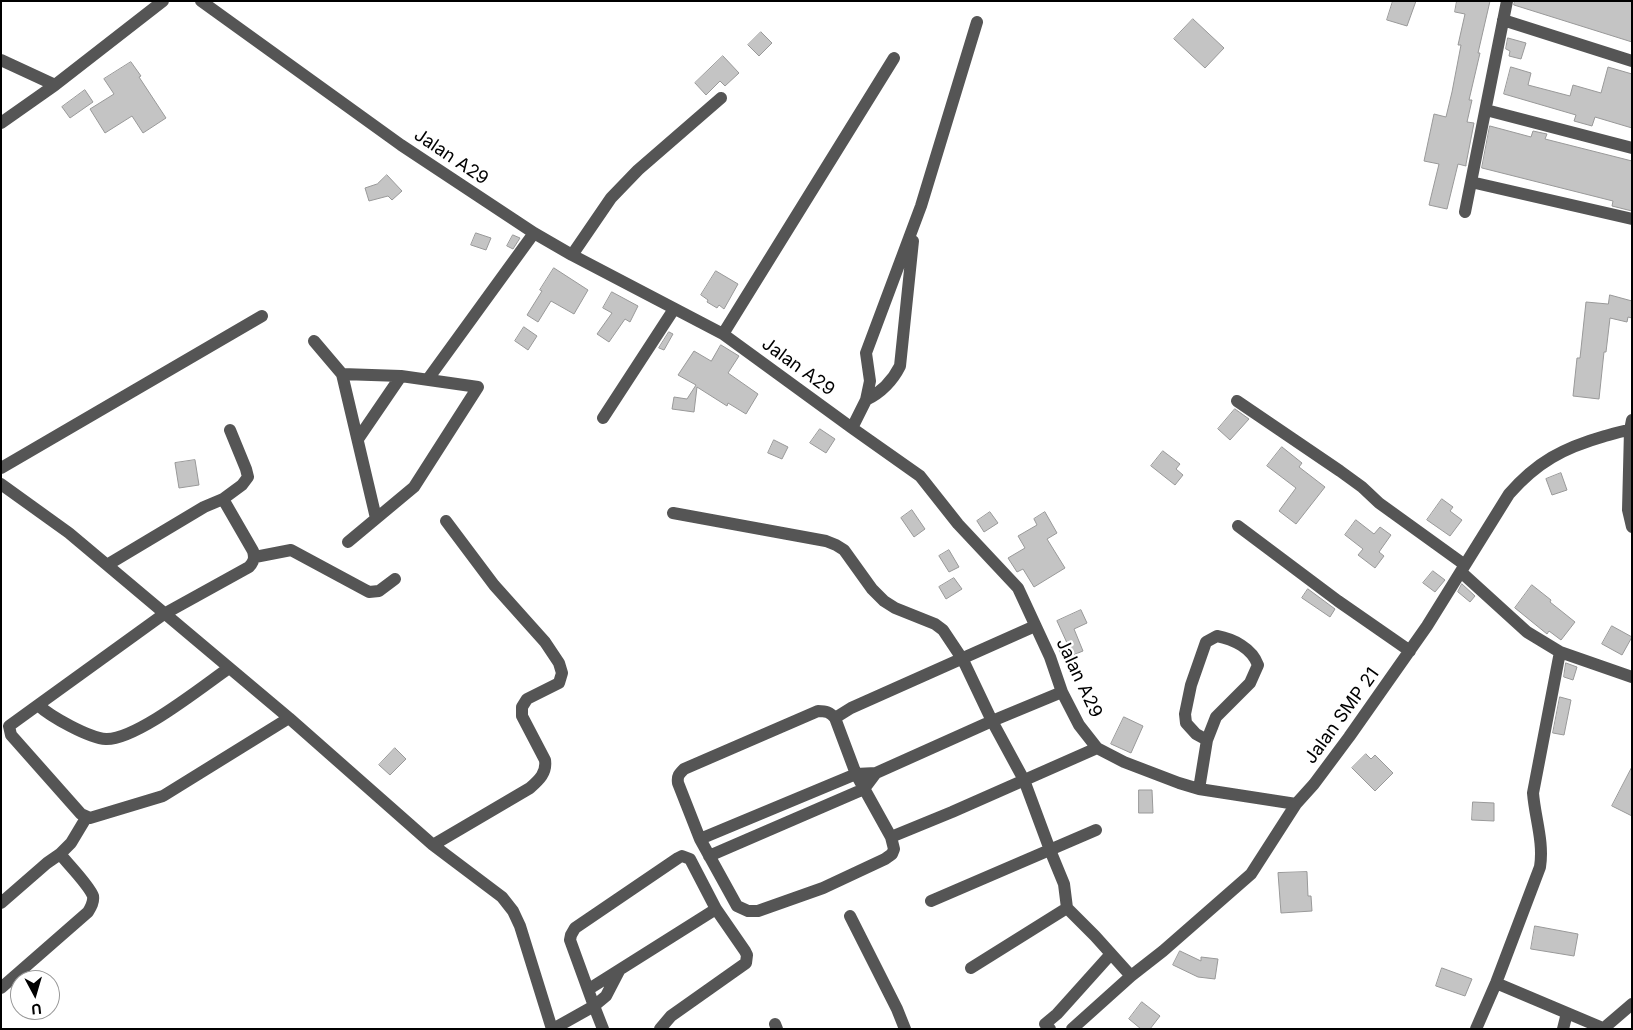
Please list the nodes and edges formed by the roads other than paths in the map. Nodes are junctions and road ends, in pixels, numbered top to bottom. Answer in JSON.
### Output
{"nodes":[{"id":1,"x":163,"y":1,"type":"edge"},
{"id":2,"x":201,"y":1,"type":"edge"},
{"id":3,"x":1507,"y":1,"type":"edge"},
{"id":4,"x":1503,"y":20,"type":"junction"},
{"id":5,"x":977,"y":22,"type":"dead end"},
{"id":6,"x":894,"y":58,"type":"dead end"},
{"id":7,"x":1,"y":60,"type":"edge"},
{"id":8,"x":1632,"y":61,"type":"edge"},
{"id":9,"x":54,"y":85,"type":"junction"},
{"id":10,"x":721,"y":98,"type":"dead end"},
{"id":11,"x":1486,"y":110,"type":"junction"},
{"id":12,"x":1,"y":123,"type":"edge"},
{"id":13,"x":1632,"y":148,"type":"edge"},
{"id":14,"x":1471,"y":182,"type":"junction"},
{"id":15,"x":1465,"y":212,"type":"dead end"},
{"id":16,"x":1632,"y":219,"type":"edge"},
{"id":17,"x":915,"y":223,"type":"junction"},
{"id":18,"x":534,"y":233,"type":"junction"},
{"id":19,"x":572,"y":255,"type":"junction"},
{"id":20,"x":674,"y":309,"type":"junction"},
{"id":21,"x":262,"y":316,"type":"dead end"},
{"id":22,"x":723,"y":334,"type":"junction"},
{"id":23,"x":314,"y":341,"type":"dead end"},
{"id":24,"x":342,"y":374,"type":"junction"},
{"id":25,"x":401,"y":376,"type":"junction"},
{"id":26,"x":428,"y":380,"type":"junction"},
{"id":27,"x":866,"y":400,"type":"junction"},
{"id":28,"x":1237,"y":401,"type":"dead end"},
{"id":29,"x":603,"y":418,"type":"dead end"},
{"id":30,"x":1631,"y":427,"type":"edge"},
{"id":31,"x":852,"y":428,"type":"junction"},
{"id":32,"x":230,"y":430,"type":"dead end"},
{"id":33,"x":358,"y":439,"type":"junction"},
{"id":34,"x":1,"y":468,"type":"edge"},
{"id":35,"x":1,"y":484,"type":"edge"},
{"id":36,"x":223,"y":499,"type":"junction"},
{"id":37,"x":1630,"y":511,"type":"edge"},
{"id":38,"x":674,"y":513,"type":"dead end"},
{"id":39,"x":376,"y":518,"type":"junction"},
{"id":40,"x":446,"y":521,"type":"dead end"},
{"id":41,"x":1238,"y":526,"type":"dead end"},
{"id":42,"x":1632,"y":527,"type":"edge"},
{"id":43,"x":348,"y":542,"type":"dead end"},
{"id":44,"x":255,"y":557,"type":"junction"},
{"id":45,"x":106,"y":565,"type":"junction"},
{"id":46,"x":1462,"y":569,"type":"junction"},
{"id":47,"x":395,"y":578,"type":"dead end"},
{"id":48,"x":164,"y":614,"type":"junction"},
{"id":49,"x":1035,"y":626,"type":"junction"},
{"id":50,"x":1410,"y":651,"type":"junction"},
{"id":51,"x":1560,"y":652,"type":"junction"},
{"id":52,"x":963,"y":660,"type":"junction"},
{"id":53,"x":229,"y":668,"type":"junction"},
{"id":54,"x":1632,"y":677,"type":"edge"},
{"id":55,"x":1062,"y":692,"type":"junction"},
{"id":56,"x":38,"y":705,"type":"junction"},
{"id":57,"x":289,"y":718,"type":"junction"},
{"id":58,"x":835,"y":718,"type":"junction"},
{"id":59,"x":992,"y":721,"type":"junction"},
{"id":60,"x":1207,"y":740,"type":"junction"},
{"id":61,"x":1097,"y":748,"type":"junction"},
{"id":62,"x":876,"y":773,"type":"junction"},
{"id":63,"x":856,"y":774,"type":"junction"},
{"id":64,"x":1024,"y":780,"type":"junction"},
{"id":65,"x":864,"y":789,"type":"junction"},
{"id":66,"x":1199,"y":789,"type":"junction"},
{"id":67,"x":1296,"y":804,"type":"junction"},
{"id":68,"x":86,"y":818,"type":"junction"},
{"id":69,"x":1096,"y":830,"type":"dead end"},
{"id":70,"x":891,"y":837,"type":"junction"},
{"id":71,"x":700,"y":839,"type":"junction"},
{"id":72,"x":433,"y":845,"type":"junction"},
{"id":73,"x":1050,"y":850,"type":"junction"},
{"id":74,"x":60,"y":854,"type":"junction"},
{"id":75,"x":709,"y":856,"type":"junction"},
{"id":76,"x":931,"y":901,"type":"dead end"},
{"id":77,"x":1,"y":903,"type":"edge"},
{"id":78,"x":1067,"y":908,"type":"junction"},
{"id":79,"x":716,"y":909,"type":"junction"},
{"id":80,"x":850,"y":916,"type":"dead end"},
{"id":81,"x":1110,"y":955,"type":"junction"},
{"id":82,"x":971,"y":968,"type":"dead end"},
{"id":83,"x":619,"y":971,"type":"junction"},
{"id":84,"x":1130,"y":976,"type":"junction"},
{"id":85,"x":1496,"y":983,"type":"junction"},
{"id":86,"x":1,"y":988,"type":"edge"},
{"id":87,"x":589,"y":989,"type":"junction"},
{"id":88,"x":1632,"y":1004,"type":"edge"},
{"id":89,"x":594,"y":1006,"type":"junction"},
{"id":90,"x":1567,"y":1013,"type":"junction"},
{"id":91,"x":1044,"y":1027,"type":"edge"},
{"id":92,"x":1605,"y":1028,"type":"edge"},
{"id":93,"x":552,"y":1029,"type":"edge"},
{"id":94,"x":603,"y":1029,"type":"edge"},
{"id":95,"x":660,"y":1029,"type":"edge"},
{"id":96,"x":905,"y":1029,"type":"edge"},
{"id":97,"x":1072,"y":1029,"type":"edge"},
{"id":98,"x":1476,"y":1029,"type":"edge"},
{"id":99,"x":1563,"y":1029,"type":"edge"}],
"edges":[{"from":1,"to":9,"type":"street"},
{"from":2,"to":18,"type":"street","name":"Jalan A29"},
{"from":3,"to":4,"type":"street"},
{"from":4,"to":8,"type":"street"},
{"from":4,"to":11,"type":"street"},
{"from":5,"to":17,"type":"street"},
{"from":6,"to":22,"type":"street"},
{"from":7,"to":9,"type":"street"},
{"from":9,"to":12,"type":"street"},
{"from":10,"to":19,"type":"street"},
{"from":11,"to":13,"type":"street"},
{"from":11,"to":14,"type":"street"},
{"from":14,"to":15,"type":"street"},
{"from":14,"to":16,"type":"street"},
{"from":17,"to":27,"type":"street"},
{"from":17,"to":27,"type":"street"},
{"from":18,"to":19,"type":"street","name":"Jalan A29"},
{"from":18,"to":26,"type":"street"},
{"from":19,"to":20,"type":"street","name":"Jalan A29"},
{"from":20,"to":22,"type":"street","name":"Jalan A29"},
{"from":20,"to":29,"type":"street"},
{"from":21,"to":34,"type":"street"},
{"from":22,"to":31,"type":"street","name":"Jalan A29"},
{"from":23,"to":24,"type":"street"},
{"from":24,"to":25,"type":"street"},
{"from":24,"to":33,"type":"street"},
{"from":25,"to":26,"type":"street"},
{"from":25,"to":33,"type":"street"},
{"from":26,"to":39,"type":"street"},
{"from":27,"to":31,"type":"street"},
{"from":28,"to":46,"type":"street"},
{"from":30,"to":37,"type":"street"},
{"from":30,"to":46,"type":"street","name":"Jalan SMP 21"},
{"from":31,"to":49,"type":"street","name":"Jalan A29"},
{"from":32,"to":36,"type":"street"},
{"from":33,"to":39,"type":"street"},
{"from":35,"to":45,"type":"street"},
{"from":36,"to":44,"type":"street"},
{"from":36,"to":45,"type":"street"},
{"from":37,"to":42,"type":"street"},
{"from":38,"to":52,"type":"street"},
{"from":39,"to":43,"type":"street"},
{"from":40,"to":72,"type":"street"},
{"from":41,"to":50,"type":"street"},
{"from":44,"to":47,"type":"street"},
{"from":44,"to":48,"type":"street"},
{"from":45,"to":48,"type":"street"},
{"from":46,"to":50,"type":"street","name":"Jalan SMP 21"},
{"from":46,"to":51,"type":"street"},
{"from":48,"to":53,"type":"street"},
{"from":48,"to":56,"type":"street"},
{"from":49,"to":52,"type":"street"},
{"from":49,"to":55,"type":"street","name":"Jalan A29"},
{"from":50,"to":67,"type":"street","name":"Jalan SMP 21"},
{"from":51,"to":54,"type":"street"},
{"from":51,"to":85,"type":"street"},
{"from":52,"to":58,"type":"street"},
{"from":52,"to":59,"type":"street"},
{"from":53,"to":56,"type":"street"},
{"from":53,"to":57,"type":"street"},
{"from":55,"to":59,"type":"street"},
{"from":55,"to":61,"type":"street","name":"Jalan A29"},
{"from":56,"to":68,"type":"street"},
{"from":57,"to":68,"type":"street"},
{"from":57,"to":72,"type":"street"},
{"from":58,"to":63,"type":"street"},
{"from":58,"to":71,"type":"street"},
{"from":59,"to":62,"type":"street"},
{"from":59,"to":64,"type":"street"},
{"from":60,"to":60,"type":"street"},
{"from":60,"to":66,"type":"street"},
{"from":61,"to":64,"type":"street"},
{"from":61,"to":66,"type":"street","name":"Jalan A29"},
{"from":62,"to":63,"type":"street"},
{"from":62,"to":65,"type":"street"},
{"from":63,"to":65,"type":"street"},
{"from":63,"to":71,"type":"street"},
{"from":64,"to":70,"type":"street"},
{"from":64,"to":73,"type":"street"},
{"from":65,"to":70,"type":"street"},
{"from":65,"to":75,"type":"street"},
{"from":66,"to":67,"type":"street","name":"Jalan A29"},
{"from":67,"to":84,"type":"street","name":"Jalan SMP 21"},
{"from":68,"to":74,"type":"street"},
{"from":69,"to":73,"type":"street"},
{"from":70,"to":75,"type":"street"},
{"from":71,"to":75,"type":"street"},
{"from":72,"to":93,"type":"street"},
{"from":73,"to":76,"type":"street"},
{"from":73,"to":78,"type":"street"},
{"from":74,"to":77,"type":"street"},
{"from":74,"to":86,"type":"street"},
{"from":78,"to":81,"type":"street"},
{"from":78,"to":82,"type":"street"},
{"from":79,"to":83,"type":"street"},
{"from":79,"to":87,"type":"street"},
{"from":79,"to":95,"type":"street"},
{"from":80,"to":96,"type":"street"},
{"from":81,"to":84,"type":"street"},
{"from":81,"to":91,"type":"street"},
{"from":83,"to":87,"type":"street"},
{"from":83,"to":89,"type":"street"},
{"from":84,"to":97,"type":"street","name":"Jalan SMP 21"},
{"from":85,"to":90,"type":"street"},
{"from":85,"to":98,"type":"street"},
{"from":87,"to":89,"type":"street"},
{"from":88,"to":92,"type":"street"},
{"from":89,"to":93,"type":"street"},
{"from":89,"to":94,"type":"street"},
{"from":90,"to":92,"type":"street"},
{"from":90,"to":99,"type":"street"}]}
